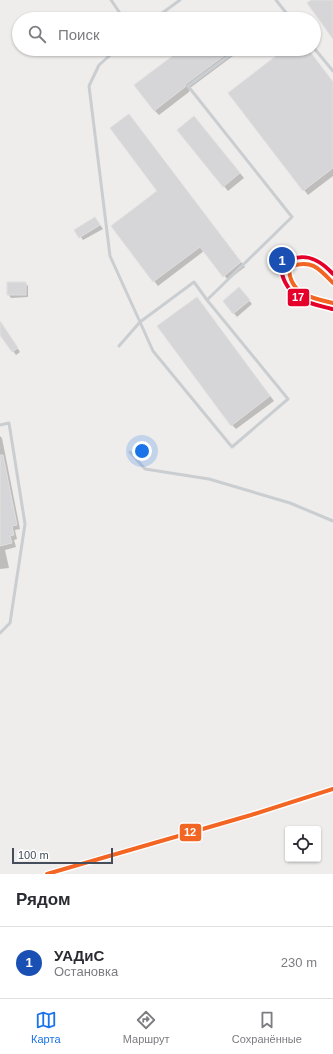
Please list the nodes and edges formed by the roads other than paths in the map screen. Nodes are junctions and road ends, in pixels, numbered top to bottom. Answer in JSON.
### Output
{"nodes":[{"id":1,"x":111,"y":0,"type":"edge"},
{"id":2,"x":180,"y":0,"type":"edge"},
{"id":3,"x":276,"y":0,"type":"edge"},
{"id":4,"x":119,"y":12,"type":"edge"},
{"id":5,"x":164,"y":12,"type":"edge"},
{"id":6,"x":285,"y":12,"type":"edge"},
{"id":7,"x":109,"y":56,"type":"edge"},
{"id":8,"x":229,"y":56,"type":"edge"},
{"id":9,"x":321,"y":56,"type":"edge"},
{"id":10,"x":333,"y":71,"type":"edge"},
{"id":11,"x":333,"y":283,"type":"edge"},
{"id":12,"x":206,"y":300,"type":"junction"},
{"id":13,"x":333,"y":303,"type":"edge"},
{"id":14,"x":140,"y":322,"type":"junction"},
{"id":15,"x":119,"y":346,"type":"dead end"},
{"id":16,"x":0,"y":425,"type":"edge"},
{"id":17,"x":130,"y":452,"type":"dead end"},
{"id":18,"x":333,"y":521,"type":"edge"},
{"id":19,"x":0,"y":632,"type":"edge"},
{"id":20,"x":333,"y":788,"type":"edge"},
{"id":21,"x":47,"y":874,"type":"edge"}],
"edges":[{"from":1,"to":4,"type":"lane"},
{"from":2,"to":5,"type":"lane"},
{"from":3,"to":6,"type":"lane"},
{"from":7,"to":14,"type":"lane"},
{"from":8,"to":12,"type":"lane"},
{"from":9,"to":10,"type":"lane"},
{"from":11,"to":13,"type":"street"},
{"from":12,"to":14,"type":"lane"},
{"from":12,"to":14,"type":"lane"},
{"from":14,"to":15,"type":"lane"},
{"from":16,"to":19,"type":"lane"},
{"from":17,"to":18,"type":"lane"},
{"from":20,"to":21,"type":"street"}]}
